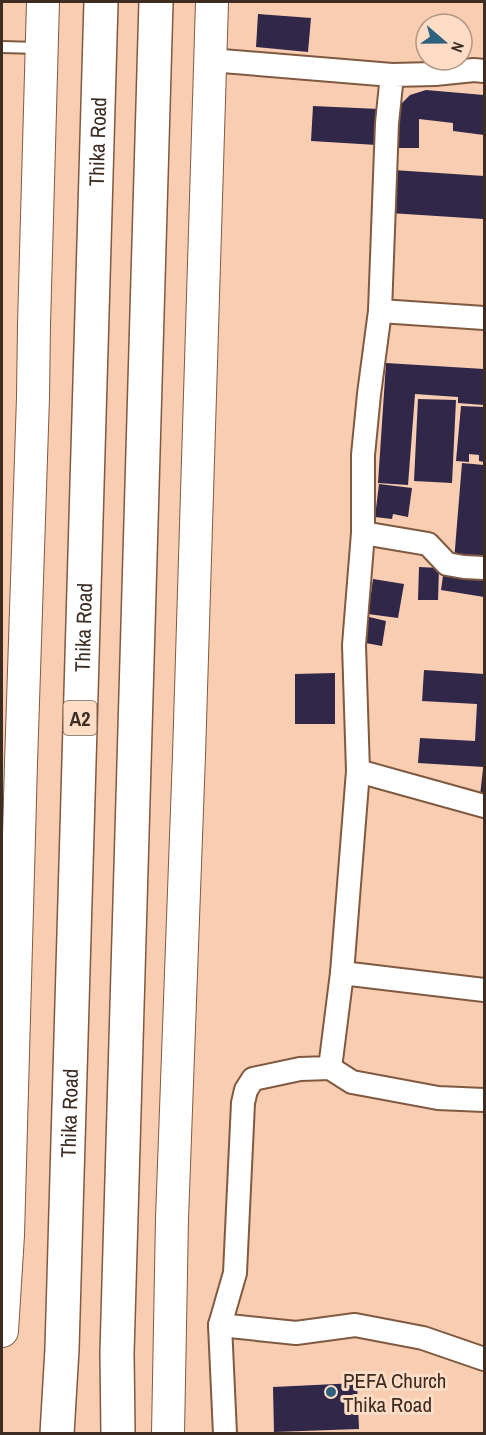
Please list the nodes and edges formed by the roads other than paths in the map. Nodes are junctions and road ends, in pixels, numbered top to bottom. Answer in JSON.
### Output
{"nodes":[{"id":1,"x":43,"y":2,"type":"edge"},
{"id":2,"x":101,"y":2,"type":"edge"},
{"id":3,"x":156,"y":2,"type":"edge"},
{"id":4,"x":212,"y":2,"type":"edge"},
{"id":5,"x":2,"y":47,"type":"edge"},
{"id":6,"x":42,"y":48,"type":"junction"},
{"id":7,"x":210,"y":60,"type":"junction"},
{"id":8,"x":484,"y":71,"type":"edge"},
{"id":9,"x":392,"y":75,"type":"junction"},
{"id":10,"x":380,"y":311,"type":"junction"},
{"id":11,"x":484,"y":318,"type":"edge"},
{"id":12,"x":363,"y":533,"type":"junction"},
{"id":13,"x":484,"y":568,"type":"edge"},
{"id":14,"x":11,"y":763,"type":"edge"},
{"id":15,"x":358,"y":771,"type":"junction"},
{"id":16,"x":484,"y":806,"type":"edge"},
{"id":17,"x":342,"y":973,"type":"junction"},
{"id":18,"x":484,"y":990,"type":"edge"},
{"id":19,"x":330,"y":1068,"type":"junction"},
{"id":20,"x":484,"y":1100,"type":"edge"},
{"id":21,"x":220,"y":1325,"type":"junction"},
{"id":22,"x":2,"y":1331,"type":"edge"},
{"id":23,"x":484,"y":1359,"type":"edge"},
{"id":24,"x":57,"y":1434,"type":"edge"},
{"id":25,"x":118,"y":1434,"type":"edge"},
{"id":26,"x":168,"y":1434,"type":"edge"},
{"id":27,"x":225,"y":1434,"type":"edge"}],
"edges":[{"from":1,"to":6,"type":"main road"},
{"from":2,"to":24,"type":"highway","name":"Thika Road","number":"A2"},
{"from":3,"to":25,"type":"highway"},
{"from":4,"to":7,"type":"main road"},
{"from":5,"to":6,"type":"lane"},
{"from":6,"to":14,"type":"main road"},
{"from":7,"to":9,"type":"street"},
{"from":7,"to":26,"type":"main road"},
{"from":8,"to":9,"type":"street"},
{"from":9,"to":10,"type":"street"},
{"from":10,"to":11,"type":"street"},
{"from":10,"to":12,"type":"street"},
{"from":12,"to":13,"type":"street"},
{"from":12,"to":15,"type":"street"},
{"from":14,"to":22,"type":"main road"},
{"from":15,"to":16,"type":"street"},
{"from":15,"to":17,"type":"street"},
{"from":17,"to":18,"type":"street"},
{"from":17,"to":19,"type":"street"},
{"from":19,"to":20,"type":"street"},
{"from":19,"to":21,"type":"street"},
{"from":21,"to":23,"type":"street"},
{"from":21,"to":27,"type":"street"}]}
